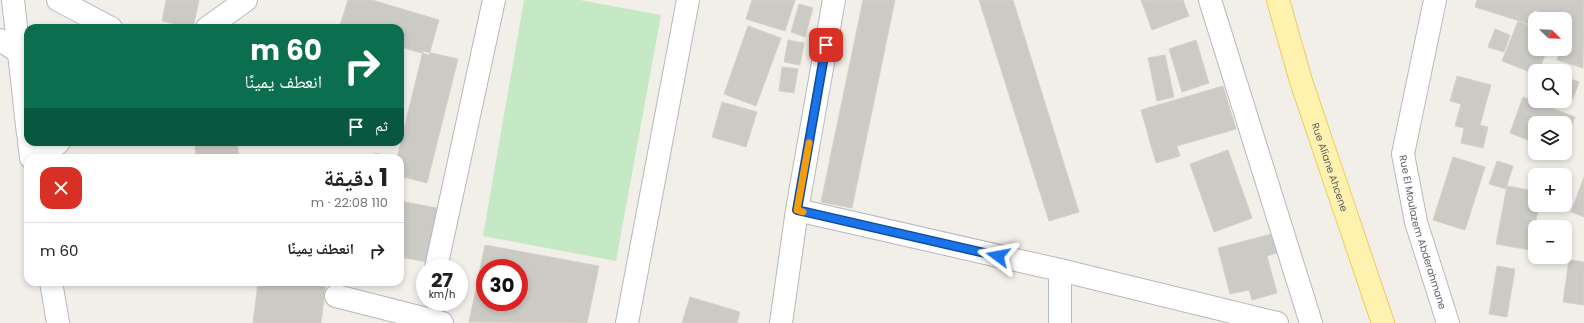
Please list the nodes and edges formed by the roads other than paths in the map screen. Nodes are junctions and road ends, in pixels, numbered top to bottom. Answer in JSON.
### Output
{"nodes":[{"id":1,"x":13,"y":0,"type":"edge"},
{"id":2,"x":58,"y":0,"type":"edge"},
{"id":3,"x":246,"y":0,"type":"edge"},
{"id":4,"x":494,"y":0,"type":"edge"},
{"id":5,"x":688,"y":0,"type":"edge"},
{"id":6,"x":834,"y":0,"type":"edge"},
{"id":7,"x":1210,"y":0,"type":"edge"},
{"id":8,"x":1434,"y":0,"type":"edge"},
{"id":9,"x":1277,"y":3,"type":"edge"},
{"id":10,"x":103,"y":24,"type":"edge"},
{"id":11,"x":213,"y":24,"type":"edge"},
{"id":12,"x":0,"y":40,"type":"edge"},
{"id":13,"x":19,"y":52,"type":"junction"},
{"id":14,"x":24,"y":98,"type":"edge"},
{"id":15,"x":55,"y":146,"type":"edge"},
{"id":16,"x":46,"y":154,"type":"edge"},
{"id":17,"x":797,"y":210,"type":"junction"},
{"id":18,"x":438,"y":259,"type":"edge"},
{"id":19,"x":1060,"y":270,"type":"junction"},
{"id":20,"x":52,"y":286,"type":"edge"},
{"id":21,"x":336,"y":296,"type":"dead end"},
{"id":22,"x":430,"y":317,"type":"edge"},
{"id":23,"x":58,"y":323,"type":"edge"},
{"id":24,"x":627,"y":323,"type":"edge"},
{"id":25,"x":781,"y":323,"type":"edge"},
{"id":26,"x":1060,"y":323,"type":"edge"},
{"id":27,"x":1277,"y":323,"type":"edge"},
{"id":28,"x":1311,"y":323,"type":"edge"},
{"id":29,"x":1383,"y":323,"type":"edge"},
{"id":30,"x":1448,"y":323,"type":"edge"}],
"edges":[{"from":1,"to":13,"type":"street"},
{"from":2,"to":10,"type":"street"},
{"from":3,"to":11,"type":"street"},
{"from":4,"to":18,"type":"street"},
{"from":5,"to":24,"type":"street"},
{"from":6,"to":17,"type":"street"},
{"from":7,"to":28,"type":"street"},
{"from":8,"to":30,"type":"street","name":"Rue El Moulazem Abderahmane"},
{"from":9,"to":29,"type":"main road","name":"Rue Aliane Ahcene"},
{"from":12,"to":13,"type":"street"},
{"from":13,"to":14,"type":"street"},
{"from":15,"to":16,"type":"street"},
{"from":17,"to":19,"type":"street"},
{"from":17,"to":25,"type":"street"},
{"from":19,"to":26,"type":"street"},
{"from":19,"to":27,"type":"street"},
{"from":20,"to":23,"type":"street"},
{"from":21,"to":22,"type":"street"}]}
